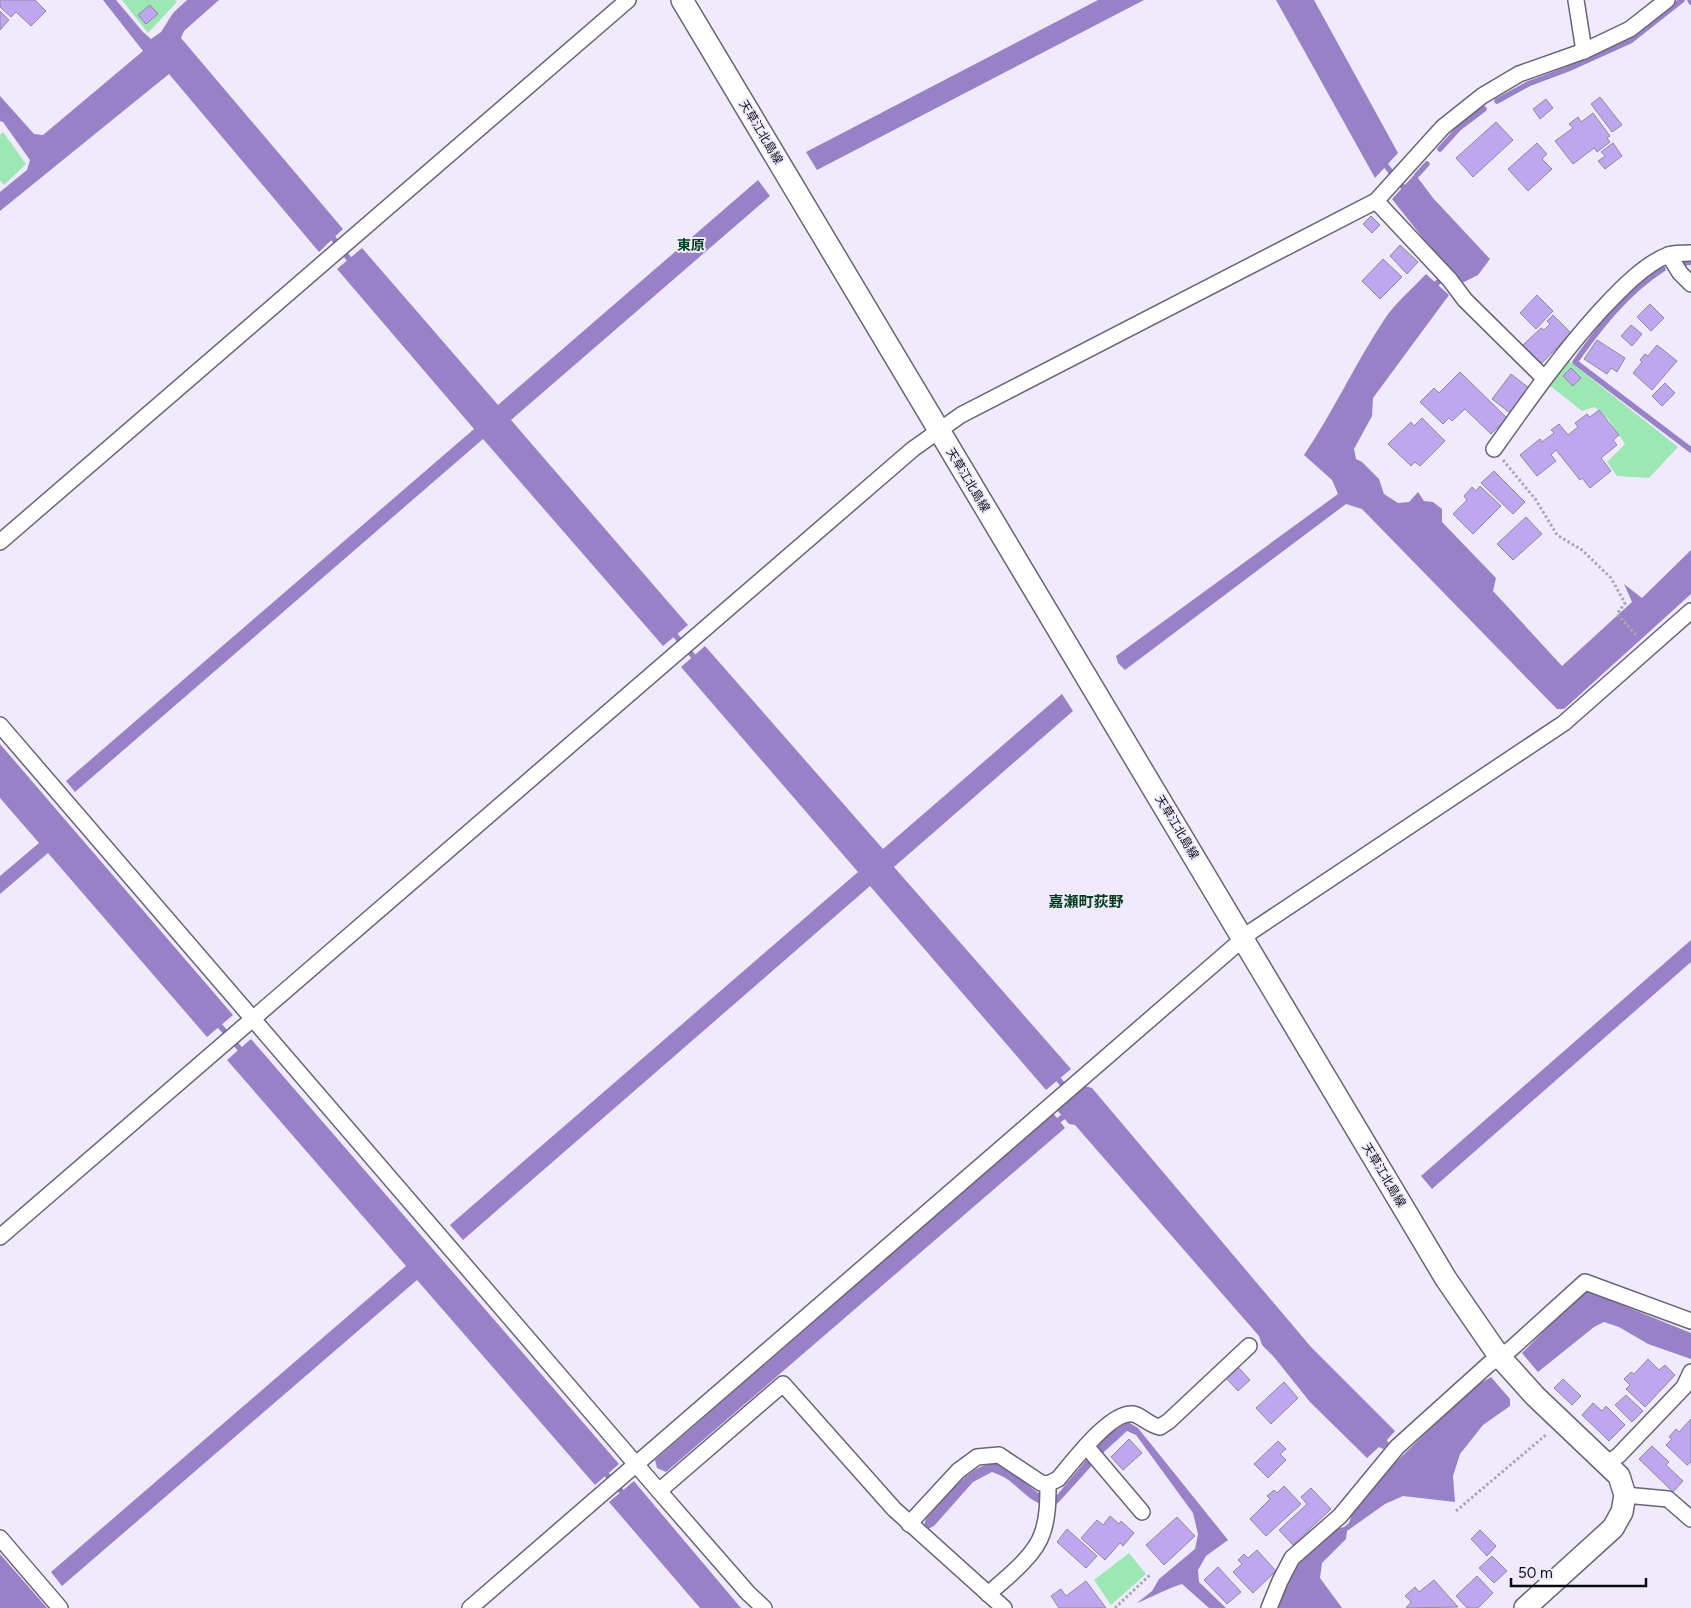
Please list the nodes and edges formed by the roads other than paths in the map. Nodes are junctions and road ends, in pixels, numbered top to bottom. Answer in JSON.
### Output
{"nodes":[{"id":1,"x":628,"y":0,"type":"edge"},
{"id":2,"x":682,"y":0,"type":"edge"},
{"id":3,"x":1576,"y":0,"type":"edge"},
{"id":4,"x":1667,"y":0,"type":"edge"},
{"id":5,"x":1584,"y":51,"type":"junction"},
{"id":6,"x":1376,"y":201,"type":"junction"},
{"id":7,"x":1691,"y":252,"type":"edge"},
{"id":8,"x":1669,"y":255,"type":"junction"},
{"id":9,"x":1691,"y":284,"type":"edge"},
{"id":10,"x":1544,"y":378,"type":"junction"},
{"id":11,"x":938,"y":430,"type":"junction"},
{"id":12,"x":1494,"y":449,"type":"road end"},
{"id":13,"x":0,"y":542,"type":"edge"},
{"id":14,"x":1691,"y":611,"type":"edge"},
{"id":15,"x":0,"y":725,"type":"edge"},
{"id":16,"x":1243,"y":938,"type":"junction"},
{"id":17,"x":252,"y":1018,"type":"junction"},
{"id":18,"x":0,"y":1237,"type":"edge"},
{"id":19,"x":1691,"y":1321,"type":"edge"},
{"id":20,"x":1249,"y":1346,"type":"dead end"},
{"id":21,"x":1499,"y":1356,"type":"junction"},
{"id":22,"x":1691,"y":1372,"type":"edge"},
{"id":23,"x":1086,"y":1446,"type":"junction"},
{"id":24,"x":636,"y":1464,"type":"junction"},
{"id":25,"x":1607,"y":1464,"type":"junction"},
{"id":26,"x":659,"y":1491,"type":"junction"},
{"id":27,"x":1624,"y":1495,"type":"junction"},
{"id":28,"x":1048,"y":1496,"type":"junction"},
{"id":29,"x":1142,"y":1512,"type":"dead end"},
{"id":30,"x":1689,"y":1513,"type":"edge"},
{"id":31,"x":909,"y":1524,"type":"junction"},
{"id":32,"x":0,"y":1538,"type":"edge"},
{"id":33,"x":988,"y":1594,"type":"junction"},
{"id":34,"x":60,"y":1608,"type":"edge"},
{"id":35,"x":470,"y":1608,"type":"edge"},
{"id":36,"x":764,"y":1608,"type":"edge"},
{"id":37,"x":1004,"y":1608,"type":"edge"},
{"id":38,"x":1269,"y":1608,"type":"edge"},
{"id":39,"x":1525,"y":1608,"type":"edge"}],
"edges":[{"from":1,"to":13,"type":"street"},
{"from":2,"to":11,"type":"street","name":"天草江北島線"},
{"from":3,"to":5,"type":"street"},
{"from":4,"to":5,"type":"street"},
{"from":5,"to":6,"type":"street"},
{"from":6,"to":10,"type":"street"},
{"from":6,"to":11,"type":"street"},
{"from":7,"to":8,"type":"street"},
{"from":8,"to":9,"type":"street"},
{"from":8,"to":10,"type":"street"},
{"from":10,"to":12,"type":"street"},
{"from":11,"to":16,"type":"street","name":"天草江北島線"},
{"from":11,"to":17,"type":"street"},
{"from":14,"to":16,"type":"street"},
{"from":15,"to":17,"type":"street"},
{"from":16,"to":21,"type":"street","name":"天草江北島線"},
{"from":16,"to":24,"type":"street"},
{"from":17,"to":18,"type":"street"},
{"from":17,"to":24,"type":"street"},
{"from":19,"to":21,"type":"street"},
{"from":20,"to":23,"type":"street"},
{"from":21,"to":25,"type":"street","name":"天草江北島線"},
{"from":21,"to":38,"type":"street"},
{"from":22,"to":25,"type":"street"},
{"from":23,"to":28,"type":"street"},
{"from":23,"to":29,"type":"street"},
{"from":24,"to":26,"type":"street"},
{"from":24,"to":35,"type":"street"},
{"from":25,"to":27,"type":"street","name":"天草江北島線"},
{"from":26,"to":31,"type":"street"},
{"from":26,"to":36,"type":"street"},
{"from":27,"to":30,"type":"street"},
{"from":27,"to":39,"type":"street"},
{"from":28,"to":31,"type":"street"},
{"from":28,"to":33,"type":"street"},
{"from":31,"to":33,"type":"street"},
{"from":32,"to":34,"type":"street"},
{"from":33,"to":37,"type":"street"}]}
